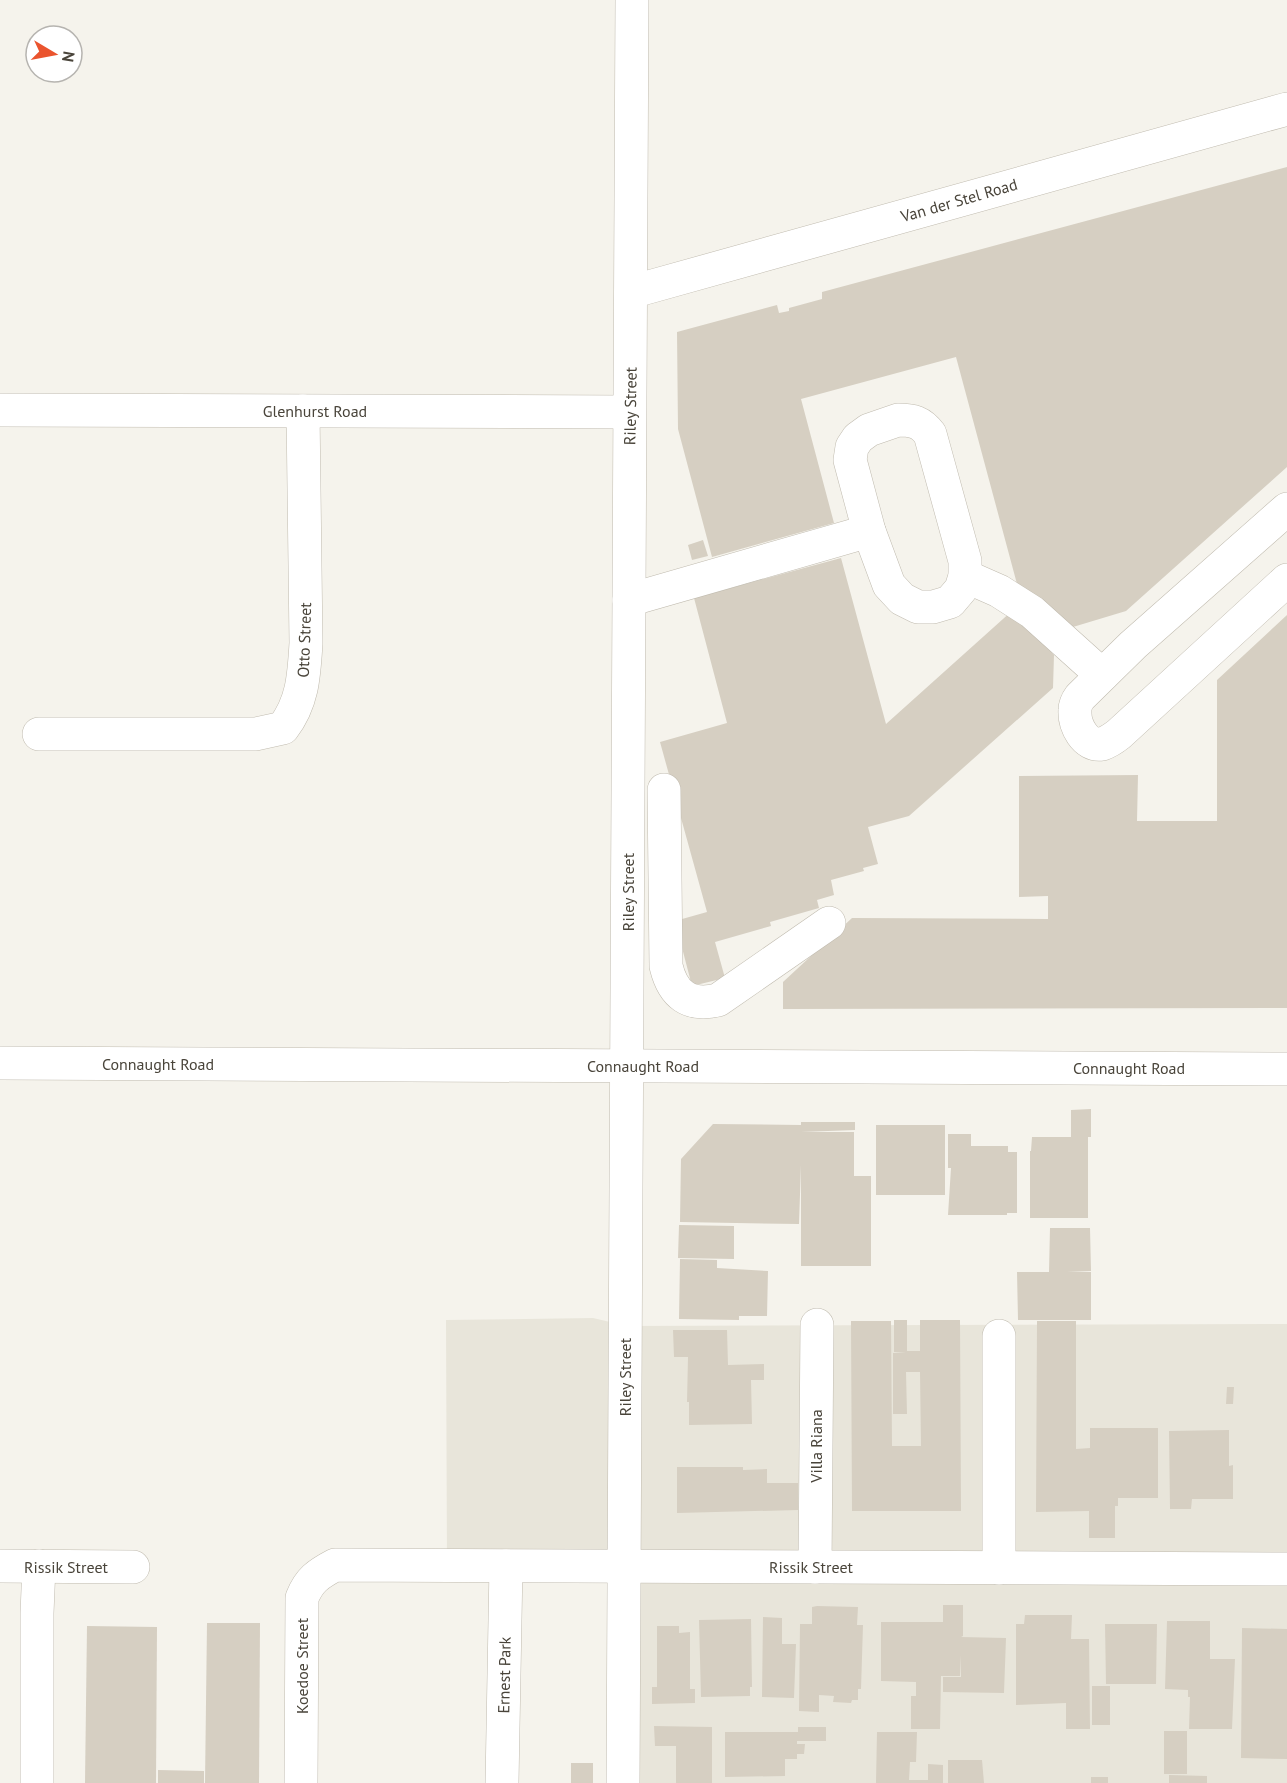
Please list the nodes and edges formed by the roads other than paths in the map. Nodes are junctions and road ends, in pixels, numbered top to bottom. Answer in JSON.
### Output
{"nodes":[{"id":1,"x":632,"y":0,"type":"edge"},
{"id":2,"x":1287,"y":109,"type":"edge"},
{"id":3,"x":631,"y":292,"type":"junction"},
{"id":4,"x":0,"y":410,"type":"edge"},
{"id":5,"x":303,"y":411,"type":"junction"},
{"id":6,"x":630,"y":412,"type":"junction"},
{"id":7,"x":1287,"y":509,"type":"edge"},
{"id":8,"x":869,"y":531,"type":"junction"},
{"id":9,"x":965,"y":576,"type":"junction"},
{"id":10,"x":1287,"y":580,"type":"edge"},
{"id":11,"x":629,"y":600,"type":"junction"},
{"id":12,"x":1102,"y":675,"type":"junction"},
{"id":13,"x":39,"y":734,"type":"dead end"},
{"id":14,"x":664,"y":790,"type":"dead end"},
{"id":15,"x":628,"y":848,"type":"junction"},
{"id":16,"x":664,"y":848,"type":"junction"},
{"id":17,"x":829,"y":923,"type":"dead end"},
{"id":18,"x":0,"y":1063,"type":"edge"},
{"id":19,"x":628,"y":1066,"type":"junction"},
{"id":20,"x":1287,"y":1069,"type":"edge"},
{"id":21,"x":816,"y":1324,"type":"dead end"},
{"id":22,"x":999,"y":1336,"type":"dead end"},
{"id":23,"x":0,"y":1566,"type":"edge"},
{"id":24,"x":39,"y":1566,"type":"junction"},
{"id":25,"x":335,"y":1566,"type":"joint"},
{"id":26,"x":506,"y":1566,"type":"junction"},
{"id":27,"x":133,"y":1567,"type":"dead end"},
{"id":28,"x":624,"y":1567,"type":"junction"},
{"id":29,"x":815,"y":1567,"type":"junction"},
{"id":30,"x":999,"y":1568,"type":"junction"},
{"id":31,"x":1287,"y":1569,"type":"edge"},
{"id":32,"x":37,"y":1783,"type":"edge"},
{"id":33,"x":301,"y":1783,"type":"edge"},
{"id":34,"x":502,"y":1783,"type":"edge"},
{"id":35,"x":623,"y":1783,"type":"edge"}],
"edges":[{"from":1,"to":3,"type":"street","name":"Riley Street"},
{"from":2,"to":3,"type":"street","name":"Van der Stel Road"},
{"from":3,"to":6,"type":"street","name":"Riley Street"},
{"from":4,"to":5,"type":"street","name":"Glenhurst Road"},
{"from":5,"to":6,"type":"street","name":"Glenhurst Road"},
{"from":5,"to":13,"type":"street","name":"Otto Street"},
{"from":6,"to":11,"type":"street","name":"Riley Street"},
{"from":7,"to":12,"type":"street"},
{"from":8,"to":9,"type":"street"},
{"from":8,"to":9,"type":"street"},
{"from":8,"to":11,"type":"street"},
{"from":9,"to":12,"type":"street"},
{"from":10,"to":12,"type":"street"},
{"from":11,"to":15,"type":"street","name":"Riley Street"},
{"from":14,"to":16,"type":"street"},
{"from":15,"to":16,"type":"street"},
{"from":15,"to":19,"type":"street","name":"Riley Street"},
{"from":16,"to":17,"type":"street"},
{"from":18,"to":19,"type":"street","name":"Connaught Road"},
{"from":19,"to":20,"type":"street","name":"Connaught Road"},
{"from":19,"to":28,"type":"street","name":"Riley Street"},
{"from":21,"to":29,"type":"street","name":"Villa Riana"},
{"from":22,"to":30,"type":"street"},
{"from":23,"to":24,"type":"street","name":"Rissik Street"},
{"from":24,"to":27,"type":"street","name":"Rissik Street"},
{"from":24,"to":32,"type":"street"},
{"from":25,"to":26,"type":"street","name":"Rissik Street"},
{"from":25,"to":33,"type":"street","name":"Koedoe Street"},
{"from":26,"to":28,"type":"street","name":"Rissik Street"},
{"from":26,"to":34,"type":"street","name":"Ernest Park"},
{"from":28,"to":29,"type":"street","name":"Rissik Street"},
{"from":28,"to":35,"type":"street","name":"Riley Street"},
{"from":29,"to":30,"type":"street","name":"Rissik Street"},
{"from":30,"to":31,"type":"street","name":"Rissik Street"}]}
